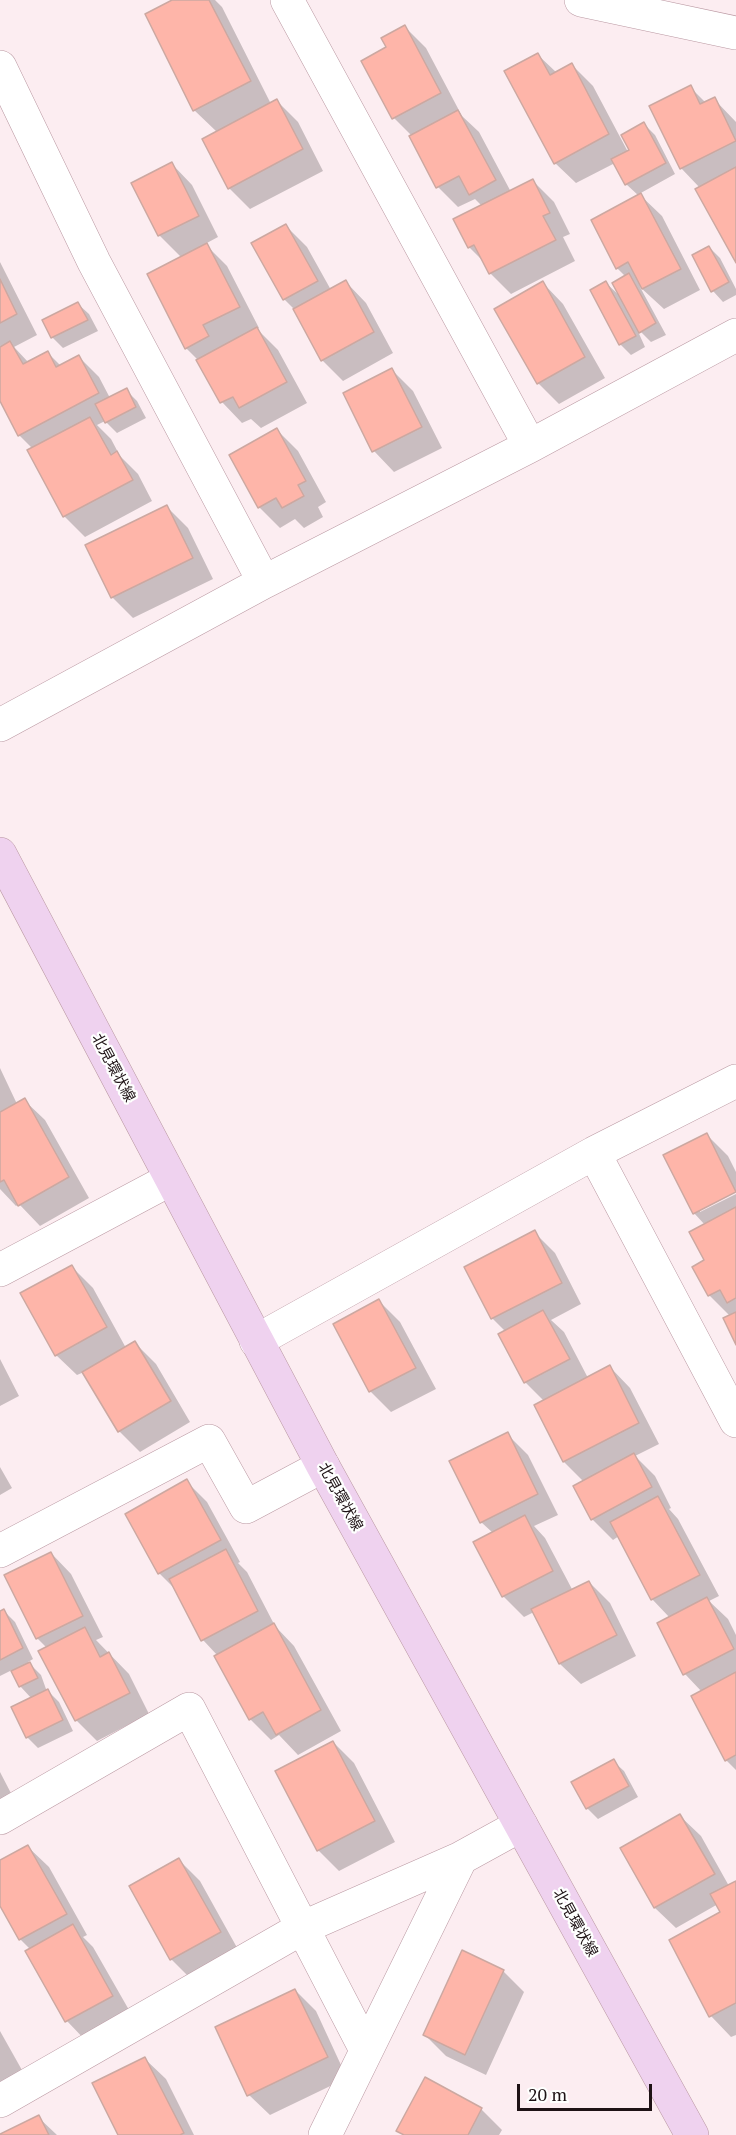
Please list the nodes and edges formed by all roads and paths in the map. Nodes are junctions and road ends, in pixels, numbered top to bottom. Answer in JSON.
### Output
{"nodes":[{"id":1,"x":287,"y":0,"type":"edge"},
{"id":2,"x":581,"y":0,"type":"edge"},
{"id":3,"x":736,"y":33,"type":"edge"},
{"id":4,"x":0,"y":67,"type":"edge"},
{"id":5,"x":736,"y":335,"type":"edge"},
{"id":6,"x":530,"y":446,"type":"junction"},
{"id":7,"x":264,"y":582,"type":"junction"},
{"id":8,"x":0,"y":725,"type":"edge"},
{"id":9,"x":0,"y":854,"type":"edge"},
{"id":10,"x":736,"y":1081,"type":"edge"},
{"id":11,"x":594,"y":1153,"type":"junction"},
{"id":12,"x":171,"y":1179,"type":"junction"},
{"id":13,"x":0,"y":1270,"type":"edge"},
{"id":14,"x":256,"y":1341,"type":"junction"},
{"id":15,"x":736,"y":1421,"type":"edge"},
{"id":16,"x":323,"y":1466,"type":"junction"},
{"id":17,"x":0,"y":1551,"type":"edge"},
{"id":18,"x":0,"y":1818,"type":"edge"},
{"id":19,"x":521,"y":1825,"type":"junction"},
{"id":20,"x":461,"y":1858,"type":"junction"},
{"id":21,"x":304,"y":1927,"type":"junction"},
{"id":22,"x":366,"y":2050,"type":"junction"},
{"id":23,"x":0,"y":2101,"type":"edge"},
{"id":24,"x":325,"y":2135,"type":"edge"},
{"id":25,"x":692,"y":2135,"type":"edge"}],
"edges":[{"from":1,"to":6,"type":"street"},
{"from":2,"to":3,"type":"street"},
{"from":4,"to":7,"type":"street"},
{"from":5,"to":6,"type":"street"},
{"from":6,"to":7,"type":"street"},
{"from":7,"to":8,"type":"street"},
{"from":9,"to":12,"type":"main road","name":"北見環状線"},
{"from":10,"to":11,"type":"street"},
{"from":11,"to":14,"type":"street"},
{"from":11,"to":15,"type":"street"},
{"from":12,"to":13,"type":"street"},
{"from":12,"to":14,"type":"main road","name":"北見環状線"},
{"from":14,"to":16,"type":"main road","name":"北見環状線"},
{"from":16,"to":17,"type":"street"},
{"from":16,"to":19,"type":"main road","name":"北見環状線"},
{"from":18,"to":21,"type":"street"},
{"from":19,"to":20,"type":"street"},
{"from":19,"to":25,"type":"main road","name":"北見環状線"},
{"from":20,"to":21,"type":"street"},
{"from":20,"to":22,"type":"street"},
{"from":21,"to":22,"type":"street"},
{"from":21,"to":23,"type":"street"},
{"from":22,"to":24,"type":"street"}]}
